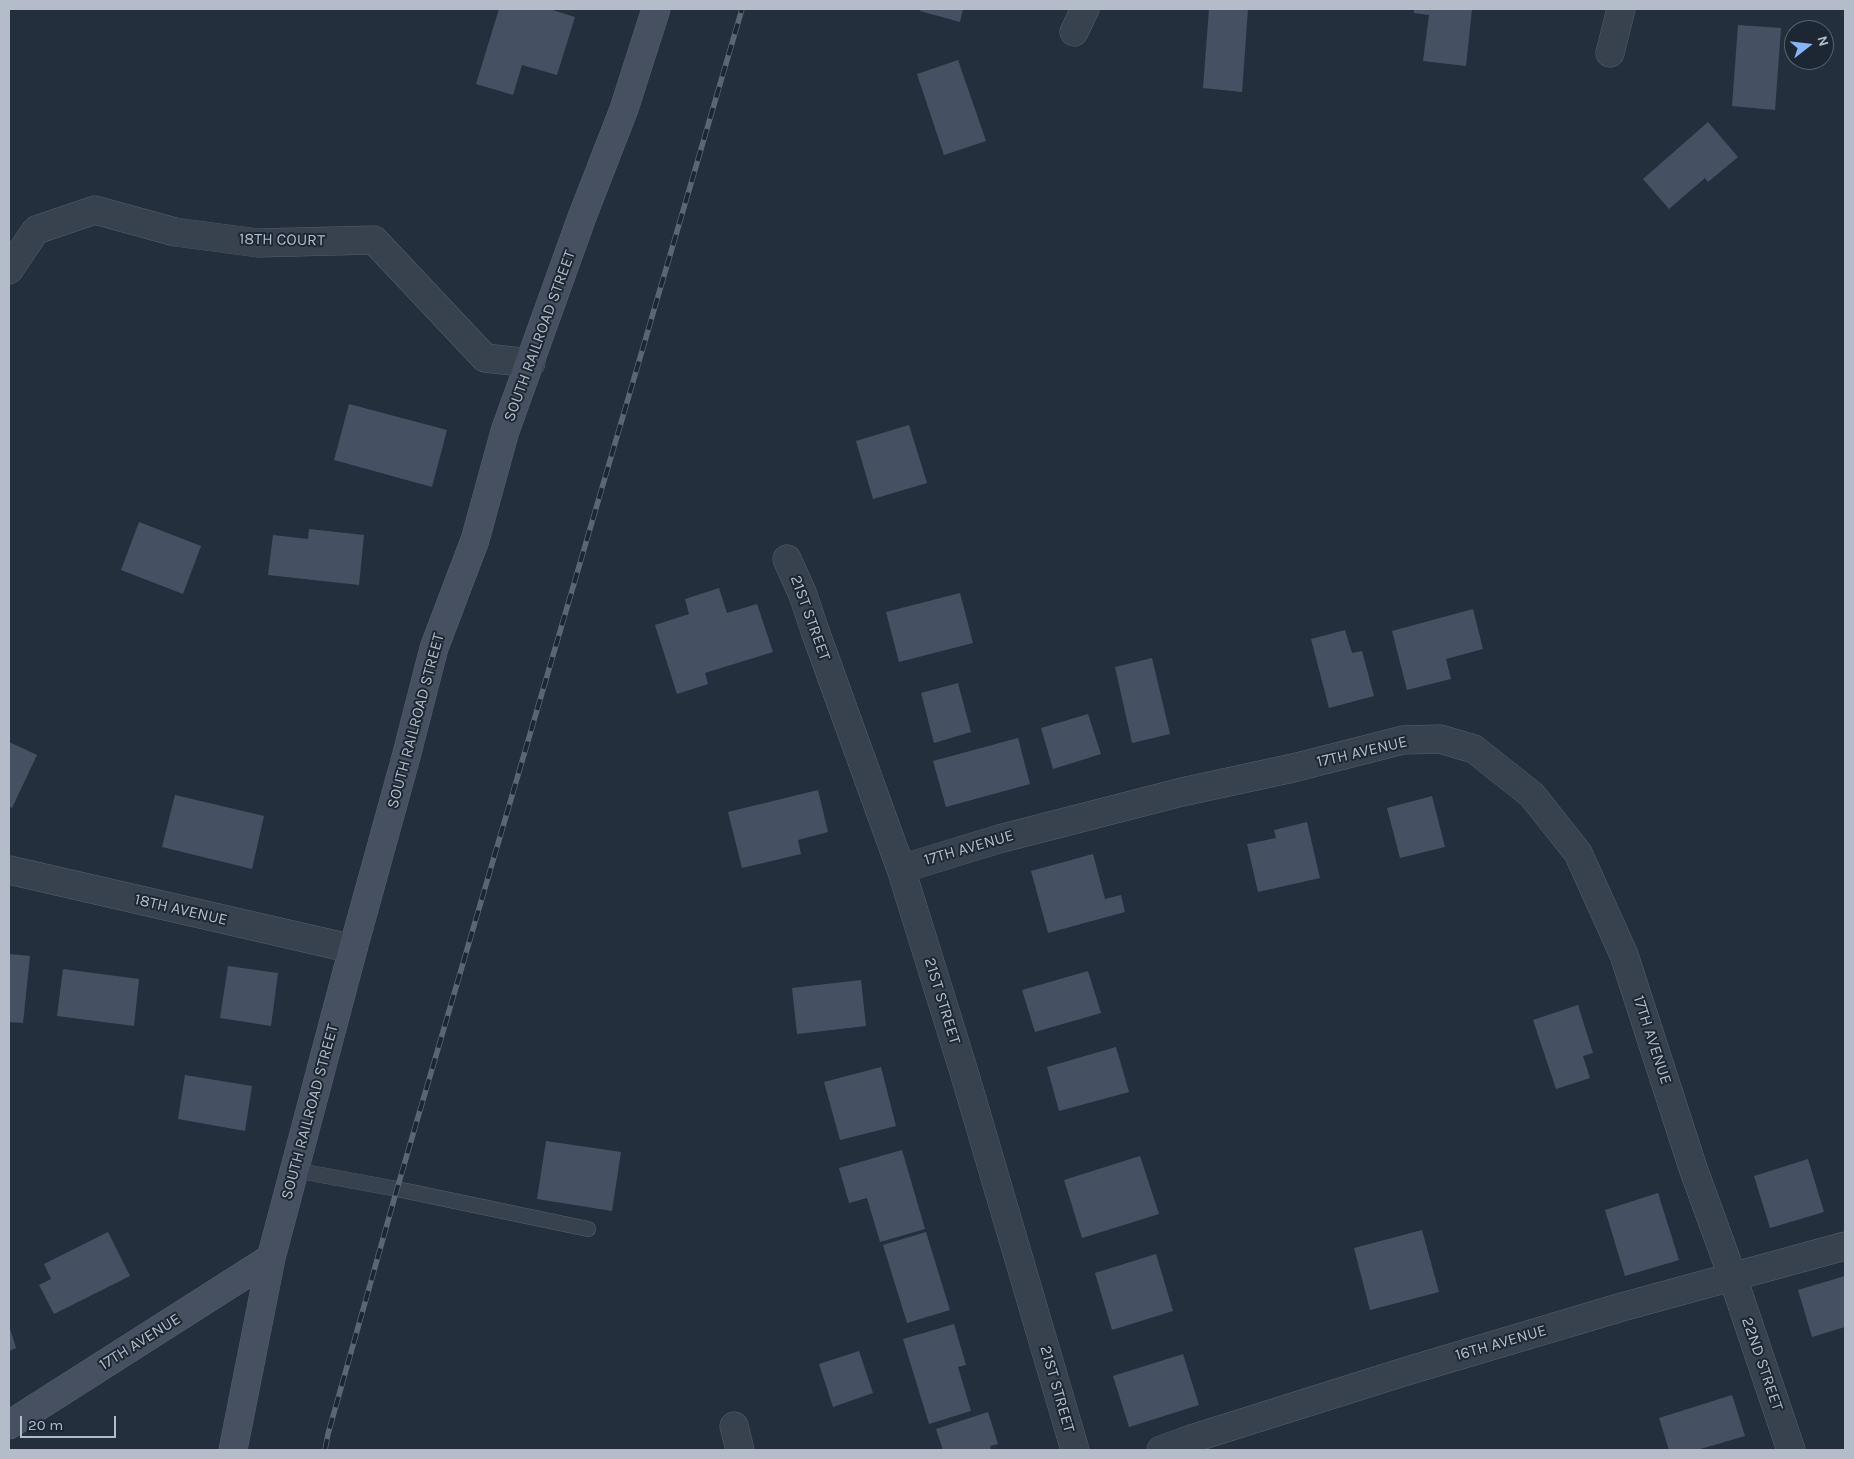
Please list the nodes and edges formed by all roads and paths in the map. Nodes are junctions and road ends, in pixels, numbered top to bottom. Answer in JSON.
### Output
{"nodes":[{"id":1,"x":656,"y":9,"type":"edge"},
{"id":2,"x":1620,"y":9,"type":"edge"},
{"id":3,"x":1610,"y":53,"type":"dead end"},
{"id":4,"x":9,"y":270,"type":"edge"},
{"id":5,"x":531,"y":363,"type":"junction"},
{"id":6,"x":787,"y":559,"type":"dead end"},
{"id":7,"x":901,"y":869,"type":"junction"},
{"id":8,"x":9,"y":870,"type":"edge"},
{"id":9,"x":353,"y":949,"type":"junction"},
{"id":10,"x":294,"y":1170,"type":"junction"},
{"id":11,"x":588,"y":1229,"type":"dead end"},
{"id":12,"x":1845,"y":1246,"type":"edge"},
{"id":13,"x":271,"y":1258,"type":"junction"},
{"id":14,"x":1733,"y":1278,"type":"junction"},
{"id":15,"x":9,"y":1425,"type":"edge"},
{"id":16,"x":233,"y":1450,"type":"edge"},
{"id":17,"x":1075,"y":1450,"type":"edge"},
{"id":18,"x":1161,"y":1450,"type":"edge"},
{"id":19,"x":1791,"y":1450,"type":"edge"}],
"edges":[{"from":1,"to":5,"type":"street","name":"SOUTH RAILROAD STREET"},
{"from":2,"to":3,"type":"street"},
{"from":4,"to":5,"type":"street","name":"18TH COURT"},
{"from":5,"to":9,"type":"street","name":"SOUTH RAILROAD STREET"},
{"from":6,"to":7,"type":"street","name":"21ST STREET"},
{"from":7,"to":14,"type":"street","name":"17TH AVENUE"},
{"from":7,"to":17,"type":"street","name":"21ST STREET"},
{"from":8,"to":9,"type":"street","name":"18TH AVENUE"},
{"from":9,"to":10,"type":"street","name":"SOUTH RAILROAD STREET"},
{"from":10,"to":11,"type":"lane"},
{"from":10,"to":13,"type":"street","name":"SOUTH RAILROAD STREET"},
{"from":12,"to":14,"type":"street","name":"16TH AVENUE"},
{"from":13,"to":15,"type":"street","name":"17TH AVENUE"},
{"from":13,"to":16,"type":"street","name":"SOUTH RAILROAD STREET"},
{"from":14,"to":18,"type":"street","name":"16TH AVENUE"},
{"from":14,"to":19,"type":"street","name":"22ND STREET"}]}
